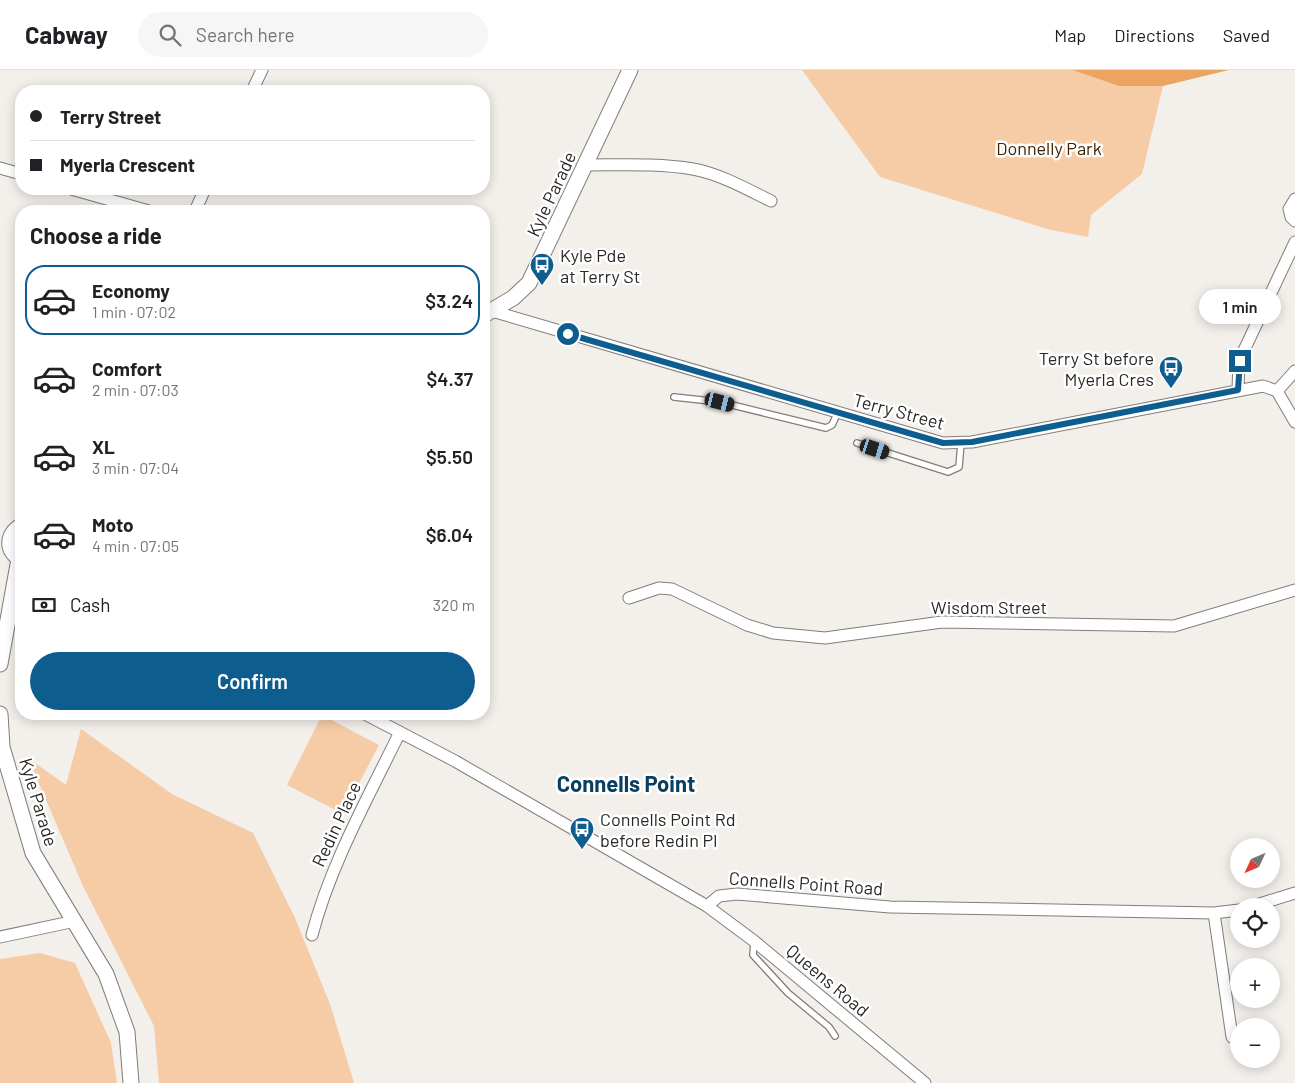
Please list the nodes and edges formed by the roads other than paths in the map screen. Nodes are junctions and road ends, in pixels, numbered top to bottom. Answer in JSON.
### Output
{"nodes":[{"id":1,"x":262,"y":70,"type":"edge"},
{"id":2,"x":630,"y":70,"type":"edge"},
{"id":3,"x":255,"y":85,"type":"edge"},
{"id":4,"x":586,"y":165,"type":"junction"},
{"id":5,"x":0,"y":168,"type":"edge"},
{"id":6,"x":15,"y":172,"type":"edge"},
{"id":7,"x":93,"y":195,"type":"edge"},
{"id":8,"x":1295,"y":199,"type":"edge"},
{"id":9,"x":771,"y":201,"type":"dead end"},
{"id":10,"x":128,"y":205,"type":"edge"},
{"id":11,"x":1295,"y":221,"type":"edge"},
{"id":12,"x":1295,"y":242,"type":"edge"},
{"id":13,"x":490,"y":309,"type":"edge"},
{"id":14,"x":490,"y":312,"type":"edge"},
{"id":15,"x":1295,"y":371,"type":"edge"},
{"id":16,"x":1238,"y":390,"type":"junction"},
{"id":17,"x":1276,"y":391,"type":"junction"},
{"id":18,"x":674,"y":397,"type":"dead end"},
{"id":19,"x":838,"y":412,"type":"junction"},
{"id":20,"x":1295,"y":422,"type":"edge"},
{"id":21,"x":857,"y":443,"type":"dead end"},
{"id":22,"x":962,"y":443,"type":"junction"},
{"id":23,"x":11,"y":530,"type":"edge"},
{"id":24,"x":15,"y":552,"type":"edge"},
{"id":25,"x":15,"y":585,"type":"edge"},
{"id":26,"x":1295,"y":590,"type":"edge"},
{"id":27,"x":629,"y":598,"type":"dead end"},
{"id":28,"x":0,"y":664,"type":"edge"},
{"id":29,"x":0,"y":714,"type":"edge"},
{"id":30,"x":377,"y":720,"type":"edge"},
{"id":31,"x":400,"y":732,"type":"junction"},
{"id":32,"x":1295,"y":893,"type":"edge"},
{"id":33,"x":1278,"y":898,"type":"edge"},
{"id":34,"x":707,"y":906,"type":"junction"},
{"id":35,"x":1230,"y":911,"type":"edge"},
{"id":36,"x":1214,"y":914,"type":"junction"},
{"id":37,"x":75,"y":921,"type":"junction"},
{"id":38,"x":312,"y":935,"type":"dead end"},
{"id":39,"x":0,"y":937,"type":"edge"},
{"id":40,"x":754,"y":941,"type":"junction"},
{"id":41,"x":1230,"y":1023,"type":"edge"},
{"id":42,"x":836,"y":1036,"type":"dead end"},
{"id":43,"x":131,"y":1083,"type":"edge"},
{"id":44,"x":925,"y":1083,"type":"edge"}],
"edges":[{"from":1,"to":3,"type":"street"},
{"from":2,"to":4,"type":"street","name":"Kyle Parade"},
{"from":4,"to":9,"type":"street"},
{"from":4,"to":13,"type":"street","name":"Kyle Parade"},
{"from":5,"to":6,"type":"street"},
{"from":7,"to":10,"type":"street"},
{"from":8,"to":11,"type":"street"},
{"from":12,"to":16,"type":"street"},
{"from":14,"to":19,"type":"street","name":"Terry Street"},
{"from":15,"to":17,"type":"street"},
{"from":16,"to":17,"type":"street","name":"Terry Street"},
{"from":16,"to":22,"type":"street","name":"Terry Street"},
{"from":17,"to":20,"type":"street"},
{"from":18,"to":19,"type":"lane"},
{"from":19,"to":22,"type":"street","name":"Terry Street"},
{"from":21,"to":22,"type":"lane"},
{"from":23,"to":24,"type":"street"},
{"from":25,"to":28,"type":"street"},
{"from":26,"to":27,"type":"street","name":"Wisdom Street"},
{"from":29,"to":37,"type":"street","name":"Kyle Parade"},
{"from":30,"to":31,"type":"street"},
{"from":31,"to":34,"type":"street"},
{"from":31,"to":38,"type":"street","name":"Redin Place"},
{"from":32,"to":33,"type":"street"},
{"from":34,"to":36,"type":"street","name":"Connells Point Road"},
{"from":34,"to":40,"type":"street","name":"Queens Road"},
{"from":35,"to":36,"type":"street","name":"Connells Point Road"},
{"from":36,"to":41,"type":"street"},
{"from":37,"to":39,"type":"street"},
{"from":37,"to":43,"type":"street","name":"Kyle Parade"},
{"from":40,"to":42,"type":"lane"},
{"from":40,"to":44,"type":"street","name":"Queens Road"}]}
